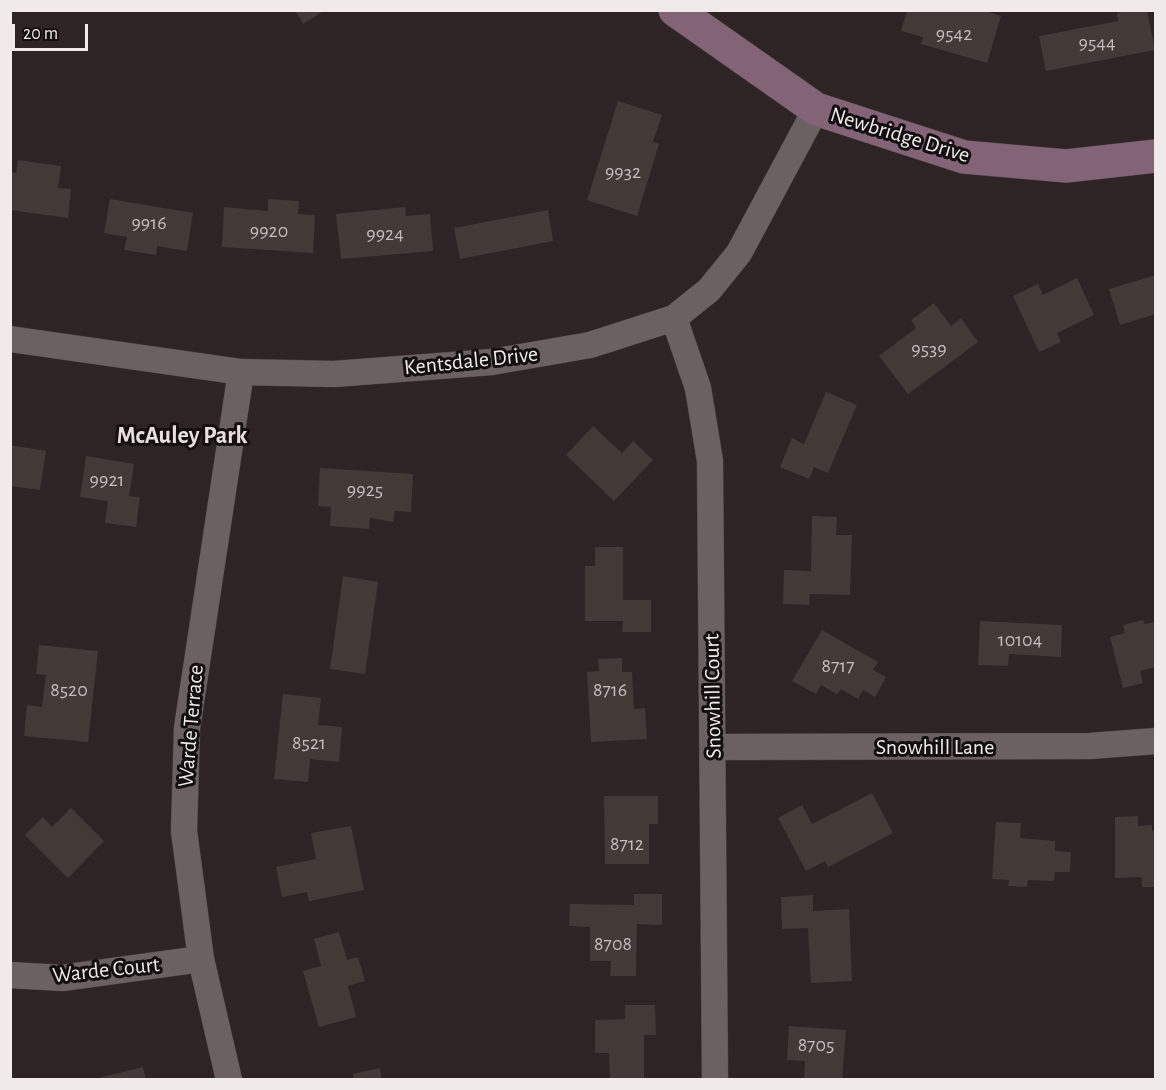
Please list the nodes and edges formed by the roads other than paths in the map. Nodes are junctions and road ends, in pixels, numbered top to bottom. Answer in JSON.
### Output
{"nodes":[{"id":1,"x":675,"y":10,"type":"edge"},
{"id":2,"x":816,"y":109,"type":"junction"},
{"id":3,"x":1155,"y":156,"type":"edge"},
{"id":4,"x":674,"y":318,"type":"junction"},
{"id":5,"x":10,"y":339,"type":"edge"},
{"id":6,"x":241,"y":372,"type":"junction"},
{"id":7,"x":1155,"y":741,"type":"edge"},
{"id":8,"x":714,"y":747,"type":"junction"},
{"id":9,"x":201,"y":959,"type":"junction"},
{"id":10,"x":10,"y":975,"type":"edge"},
{"id":11,"x":229,"y":1080,"type":"edge"},
{"id":12,"x":715,"y":1080,"type":"edge"}],
"edges":[{"from":1,"to":2,"type":"street","name":"Newbridge Drive"},
{"from":2,"to":3,"type":"street","name":"Newbridge Drive"},
{"from":2,"to":4,"type":"street","name":"Kentsdale Drive"},
{"from":4,"to":6,"type":"street","name":"Kentsdale Drive"},
{"from":4,"to":8,"type":"street","name":"Snowhill Court"},
{"from":5,"to":6,"type":"street","name":"Kentsdale Drive"},
{"from":6,"to":9,"type":"street","name":"Warde Terrace"},
{"from":7,"to":8,"type":"street","name":"Snowhill Lane"},
{"from":8,"to":12,"type":"street","name":"Snowhill Court"},
{"from":9,"to":10,"type":"street","name":"Warde Court"},
{"from":9,"to":11,"type":"street","name":"Warde Terrace"}]}
